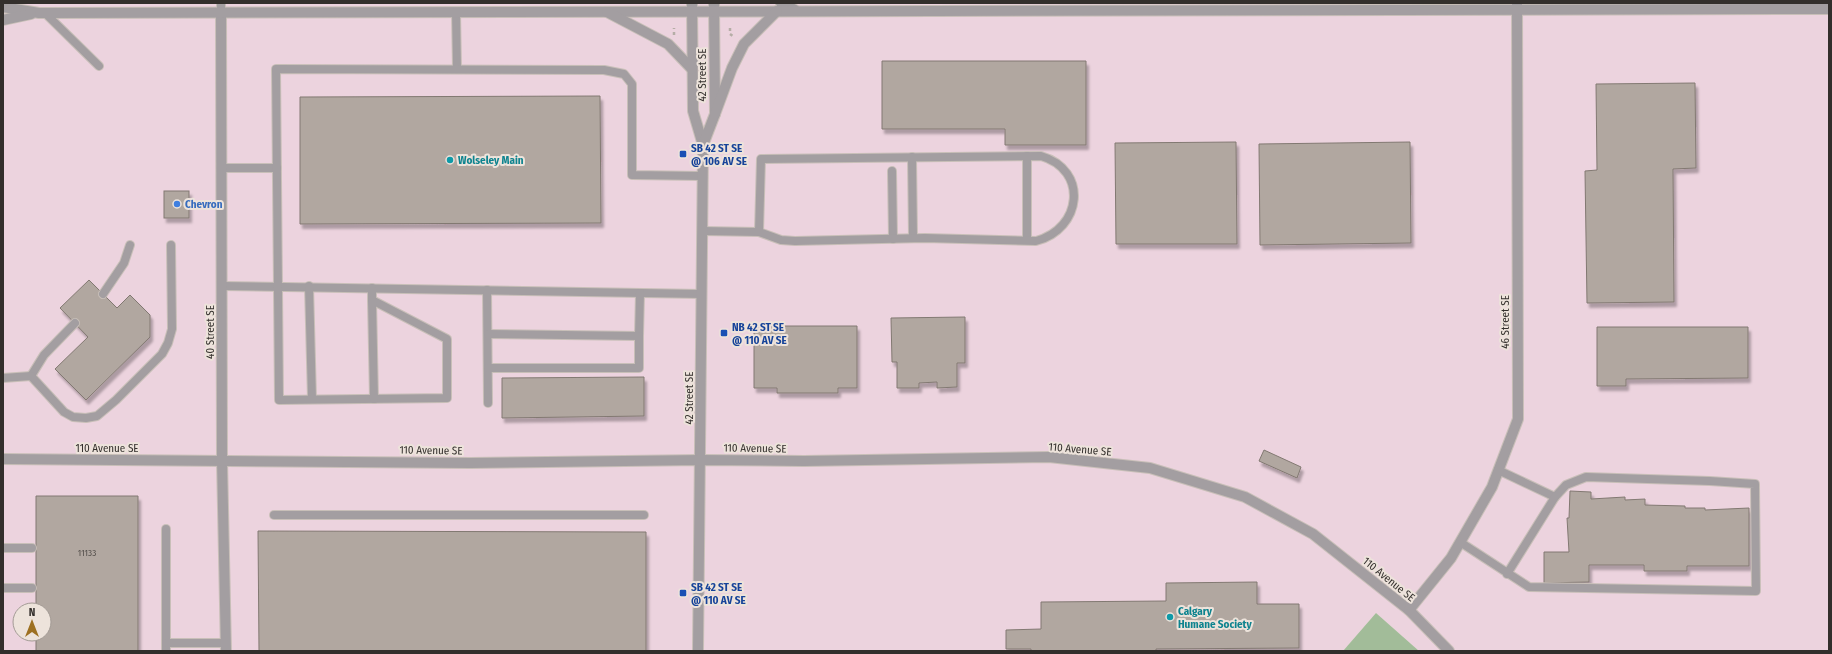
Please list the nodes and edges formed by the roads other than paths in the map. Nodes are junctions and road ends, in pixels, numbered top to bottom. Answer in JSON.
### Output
{"nodes":[{"id":1,"x":1517,"y":6,"type":"edge"},
{"id":2,"x":1677,"y":6,"type":"edge"},
{"id":3,"x":1802,"y":6,"type":"edge"},
{"id":4,"x":3,"y":7,"type":"edge"},
{"id":5,"x":692,"y":7,"type":"edge"},
{"id":6,"x":714,"y":7,"type":"edge"},
{"id":7,"x":779,"y":7,"type":"edge"},
{"id":8,"x":899,"y":7,"type":"edge"},
{"id":9,"x":1186,"y":7,"type":"edge"},
{"id":10,"x":1297,"y":7,"type":"edge"},
{"id":11,"x":221,"y":8,"type":"edge"},
{"id":12,"x":1829,"y":9,"type":"edge"},
{"id":13,"x":605,"y":11,"type":"junction"},
{"id":14,"x":456,"y":12,"type":"junction"},
{"id":15,"x":42,"y":13,"type":"junction"},
{"id":16,"x":3,"y":20,"type":"edge"},
{"id":17,"x":99,"y":66,"type":"dead end"},
{"id":18,"x":457,"y":69,"type":"junction"},
{"id":19,"x":692,"y":69,"type":"junction"},
{"id":20,"x":714,"y":114,"type":"junction"},
{"id":21,"x":703,"y":145,"type":"junction"},
{"id":22,"x":1026,"y":156,"type":"junction"},
{"id":23,"x":912,"y":157,"type":"junction"},
{"id":24,"x":222,"y":168,"type":"junction"},
{"id":25,"x":277,"y":168,"type":"junction"},
{"id":26,"x":892,"y":171,"type":"dead end"},
{"id":27,"x":702,"y":176,"type":"junction"},
{"id":28,"x":702,"y":231,"type":"junction"},
{"id":29,"x":759,"y":232,"type":"junction"},
{"id":30,"x":913,"y":238,"type":"junction"},
{"id":31,"x":893,"y":239,"type":"junction"},
{"id":32,"x":1027,"y":240,"type":"junction"},
{"id":33,"x":130,"y":244,"type":"dead end"},
{"id":34,"x":171,"y":244,"type":"dead end"},
{"id":35,"x":222,"y":286,"type":"junction"},
{"id":36,"x":277,"y":286,"type":"junction"},
{"id":37,"x":309,"y":286,"type":"junction"},
{"id":38,"x":372,"y":288,"type":"junction"},
{"id":39,"x":487,"y":290,"type":"junction"},
{"id":40,"x":640,"y":293,"type":"junction"},
{"id":41,"x":103,"y":294,"type":"dead end"},
{"id":42,"x":702,"y":294,"type":"junction"},
{"id":43,"x":372,"y":300,"type":"junction"},
{"id":44,"x":75,"y":323,"type":"dead end"},
{"id":45,"x":488,"y":334,"type":"junction"},
{"id":46,"x":639,"y":336,"type":"junction"},
{"id":47,"x":488,"y":368,"type":"junction"},
{"id":48,"x":31,"y":376,"type":"junction"},
{"id":49,"x":3,"y":378,"type":"edge"},
{"id":50,"x":374,"y":399,"type":"junction"},
{"id":51,"x":312,"y":400,"type":"junction"},
{"id":52,"x":488,"y":403,"type":"dead end"},
{"id":53,"x":3,"y":459,"type":"edge"},
{"id":54,"x":222,"y":460,"type":"junction"},
{"id":55,"x":701,"y":460,"type":"junction"},
{"id":56,"x":1498,"y":470,"type":"junction"},
{"id":57,"x":1555,"y":497,"type":"junction"},
{"id":58,"x":274,"y":515,"type":"dead end"},
{"id":59,"x":644,"y":515,"type":"dead end"},
{"id":60,"x":166,"y":529,"type":"dead end"},
{"id":61,"x":1460,"y":542,"type":"junction"},
{"id":62,"x":3,"y":548,"type":"edge"},
{"id":63,"x":32,"y":548,"type":"dead end"},
{"id":64,"x":1507,"y":574,"type":"junction"},
{"id":65,"x":3,"y":588,"type":"edge"},
{"id":66,"x":32,"y":588,"type":"dead end"},
{"id":67,"x":1409,"y":610,"type":"junction"},
{"id":68,"x":166,"y":647,"type":"edge"},
{"id":69,"x":226,"y":647,"type":"edge"},
{"id":70,"x":698,"y":651,"type":"edge"},
{"id":71,"x":1449,"y":651,"type":"edge"}],
"edges":[{"from":1,"to":2,"type":"street"},
{"from":1,"to":10,"type":"street"},
{"from":1,"to":56,"type":"street","name":"46 Street SE"},
{"from":2,"to":3,"type":"street"},
{"from":3,"to":12,"type":"street"},
{"from":4,"to":15,"type":"street"},
{"from":5,"to":6,"type":"street"},
{"from":5,"to":13,"type":"street"},
{"from":5,"to":19,"type":"street","name":"42 Street SE"},
{"from":6,"to":7,"type":"street"},
{"from":6,"to":20,"type":"street","name":"42 Street SE"},
{"from":7,"to":8,"type":"street"},
{"from":7,"to":20,"type":"street"},
{"from":8,"to":9,"type":"street"},
{"from":9,"to":10,"type":"street"},
{"from":11,"to":14,"type":"street"},
{"from":11,"to":15,"type":"street"},
{"from":11,"to":24,"type":"street","name":"40 Street SE"},
{"from":13,"to":14,"type":"street"},
{"from":13,"to":19,"type":"street"},
{"from":14,"to":18,"type":"lane"},
{"from":15,"to":16,"type":"street"},
{"from":15,"to":17,"type":"lane"},
{"from":18,"to":25,"type":"lane"},
{"from":18,"to":27,"type":"lane"},
{"from":19,"to":21,"type":"street","name":"42 Street SE"},
{"from":20,"to":21,"type":"street","name":"42 Street SE"},
{"from":21,"to":27,"type":"street","name":"42 Street SE"},
{"from":22,"to":23,"type":"lane"},
{"from":22,"to":32,"type":"lane"},
{"from":22,"to":32,"type":"lane"},
{"from":23,"to":29,"type":"lane"},
{"from":23,"to":30,"type":"lane"},
{"from":24,"to":25,"type":"lane"},
{"from":24,"to":35,"type":"street","name":"40 Street SE"},
{"from":25,"to":36,"type":"lane"},
{"from":26,"to":31,"type":"lane"},
{"from":27,"to":28,"type":"street","name":"42 Street SE"},
{"from":28,"to":29,"type":"lane"},
{"from":28,"to":42,"type":"street","name":"42 Street SE"},
{"from":29,"to":31,"type":"lane"},
{"from":30,"to":31,"type":"lane"},
{"from":30,"to":32,"type":"lane"},
{"from":33,"to":41,"type":"lane"},
{"from":34,"to":48,"type":"lane"},
{"from":35,"to":36,"type":"lane"},
{"from":35,"to":54,"type":"street","name":"40 Street SE"},
{"from":36,"to":37,"type":"lane"},
{"from":36,"to":51,"type":"lane"},
{"from":37,"to":38,"type":"lane"},
{"from":37,"to":51,"type":"lane"},
{"from":38,"to":39,"type":"lane"},
{"from":38,"to":43,"type":"lane"},
{"from":39,"to":40,"type":"lane"},
{"from":39,"to":45,"type":"lane"},
{"from":40,"to":42,"type":"lane"},
{"from":40,"to":46,"type":"lane"},
{"from":42,"to":55,"type":"street","name":"42 Street SE"},
{"from":43,"to":50,"type":"lane"},
{"from":43,"to":50,"type":"lane"},
{"from":44,"to":48,"type":"lane"},
{"from":45,"to":46,"type":"lane"},
{"from":45,"to":47,"type":"lane"},
{"from":46,"to":47,"type":"lane"},
{"from":47,"to":52,"type":"lane"},
{"from":48,"to":49,"type":"lane"},
{"from":50,"to":51,"type":"lane"},
{"from":53,"to":54,"type":"street","name":"110 Avenue SE"},
{"from":54,"to":55,"type":"street","name":"110 Avenue SE"},
{"from":54,"to":69,"type":"street","name":"40 Street SE"},
{"from":55,"to":67,"type":"street","name":"110 Avenue SE"},
{"from":55,"to":70,"type":"street","name":"42 Street SE"},
{"from":56,"to":57,"type":"lane"},
{"from":56,"to":61,"type":"street","name":"46 Street SE"},
{"from":57,"to":64,"type":"lane"},
{"from":57,"to":64,"type":"lane"},
{"from":58,"to":59,"type":"lane"},
{"from":60,"to":68,"type":"lane"},
{"from":61,"to":64,"type":"lane"},
{"from":61,"to":67,"type":"street","name":"46 Street SE"},
{"from":62,"to":63,"type":"lane"},
{"from":65,"to":66,"type":"lane"},
{"from":67,"to":71,"type":"street","name":"110 Avenue SE"},
{"from":68,"to":69,"type":"lane"}]}
